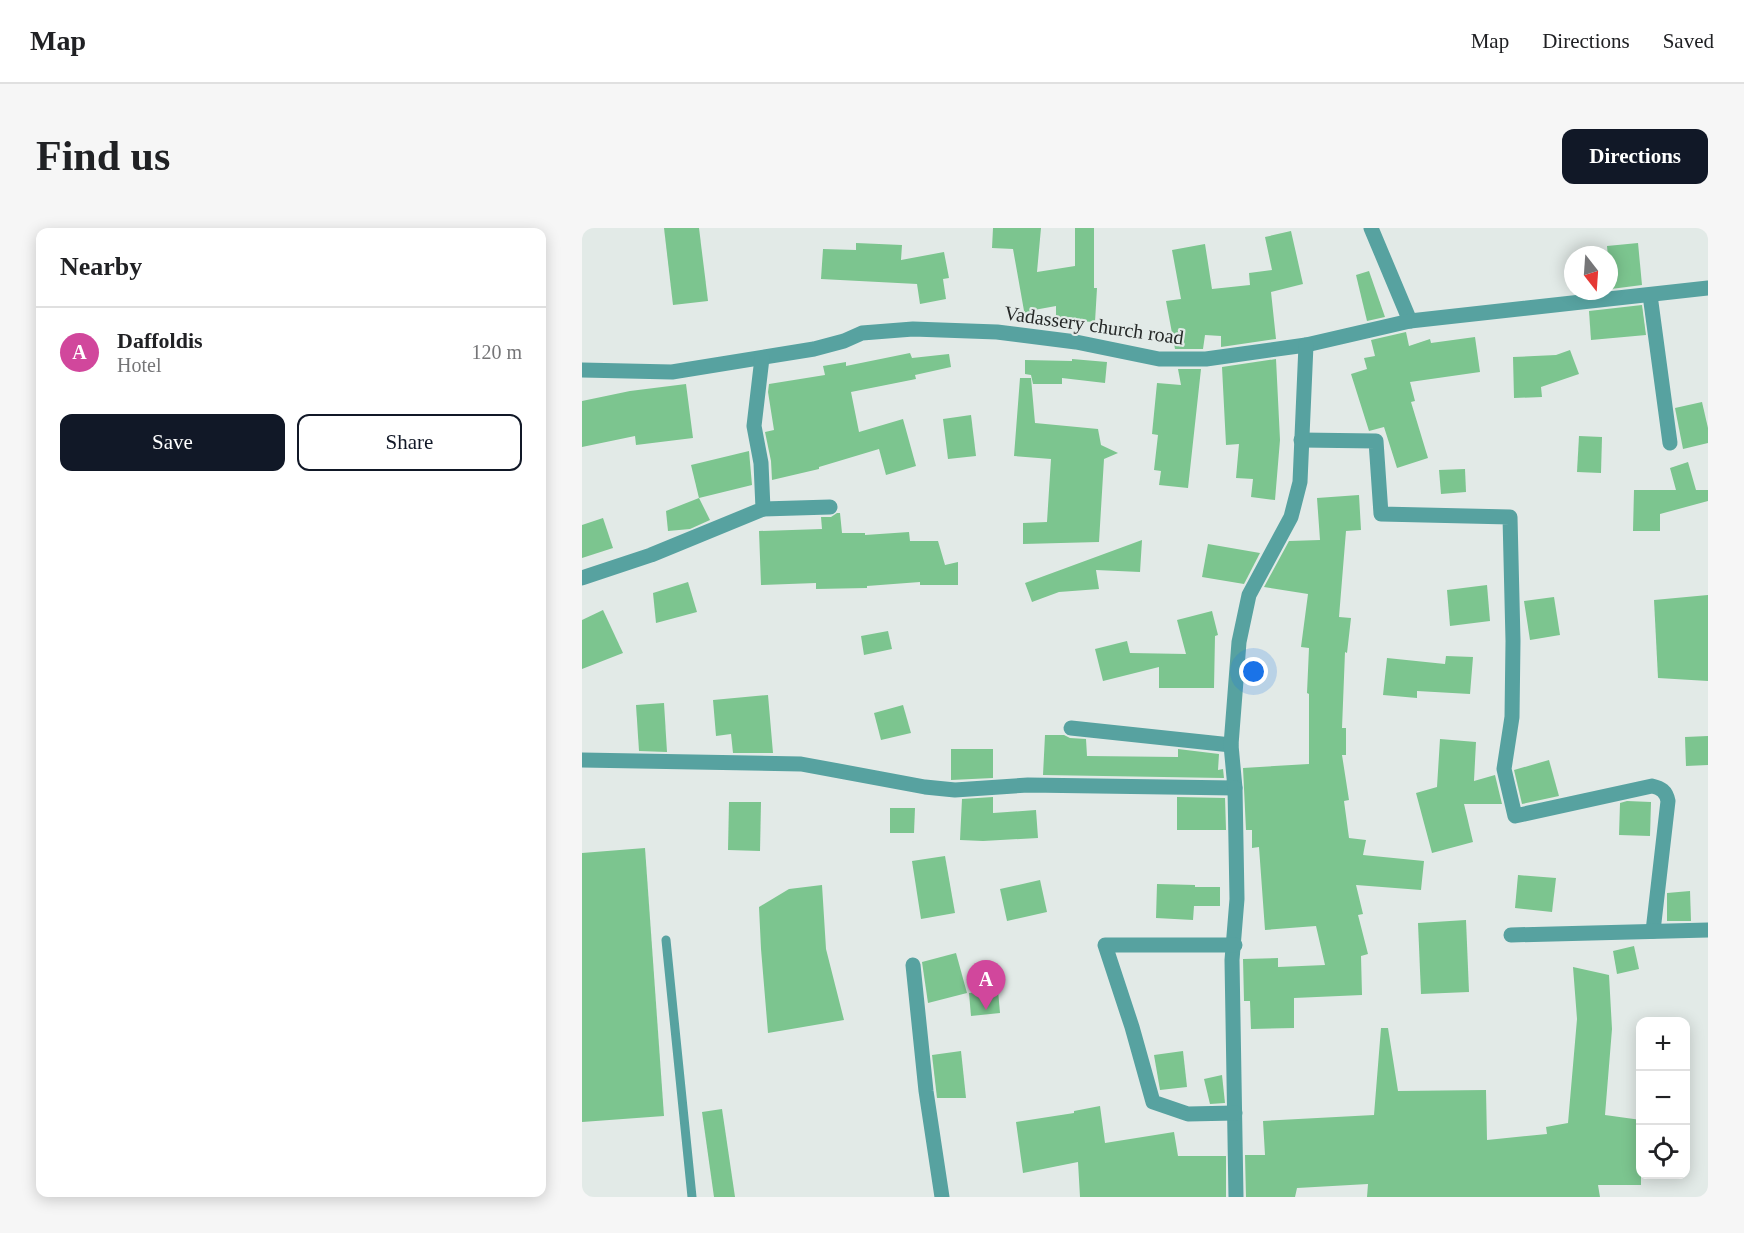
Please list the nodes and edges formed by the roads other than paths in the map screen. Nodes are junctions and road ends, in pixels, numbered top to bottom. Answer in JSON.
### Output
{"nodes":[{"id":1,"x":1371,"y":228,"type":"edge"},
{"id":2,"x":1708,"y":288,"type":"edge"},
{"id":3,"x":1650,"y":295,"type":"junction"},
{"id":4,"x":1410,"y":321,"type":"junction"},
{"id":5,"x":1306,"y":345,"type":"junction"},
{"id":6,"x":762,"y":358,"type":"junction"},
{"id":7,"x":582,"y":370,"type":"edge"},
{"id":8,"x":1301,"y":440,"type":"junction"},
{"id":9,"x":1670,"y":443,"type":"dead end"},
{"id":10,"x":830,"y":507,"type":"dead end"},
{"id":11,"x":763,"y":509,"type":"junction"},
{"id":12,"x":582,"y":578,"type":"edge"},
{"id":13,"x":1071,"y":728,"type":"dead end"},
{"id":14,"x":1230,"y":745,"type":"junction"},
{"id":15,"x":582,"y":760,"type":"edge"},
{"id":16,"x":1235,"y":788,"type":"junction"},
{"id":17,"x":1708,"y":930,"type":"edge"},
{"id":18,"x":1653,"y":931,"type":"junction"},
{"id":19,"x":1511,"y":935,"type":"dead end"},
{"id":20,"x":666,"y":940,"type":"dead end"},
{"id":21,"x":1234,"y":945,"type":"junction"},
{"id":22,"x":913,"y":964,"type":"dead end"},
{"id":23,"x":1235,"y":1113,"type":"junction"},
{"id":24,"x":692,"y":1197,"type":"edge"},
{"id":25,"x":942,"y":1197,"type":"edge"},
{"id":26,"x":1236,"y":1197,"type":"edge"}],
"edges":[{"from":1,"to":4,"type":"street"},
{"from":2,"to":3,"type":"street","name":"Vadassery church road"},
{"from":3,"to":4,"type":"street","name":"Vadassery church road"},
{"from":3,"to":9,"type":"street"},
{"from":4,"to":5,"type":"street","name":"Vadassery church road"},
{"from":5,"to":6,"type":"street","name":"Vadassery church road"},
{"from":5,"to":8,"type":"street"},
{"from":6,"to":7,"type":"street","name":"Vadassery church road"},
{"from":6,"to":11,"type":"street"},
{"from":8,"to":14,"type":"street"},
{"from":8,"to":18,"type":"street"},
{"from":10,"to":11,"type":"street"},
{"from":11,"to":12,"type":"street"},
{"from":13,"to":14,"type":"street"},
{"from":14,"to":16,"type":"street"},
{"from":15,"to":16,"type":"street"},
{"from":16,"to":21,"type":"street"},
{"from":17,"to":18,"type":"street"},
{"from":18,"to":19,"type":"street"},
{"from":20,"to":24,"type":"lane"},
{"from":21,"to":23,"type":"street"},
{"from":21,"to":23,"type":"street"},
{"from":22,"to":25,"type":"street"},
{"from":23,"to":26,"type":"street"}]}
